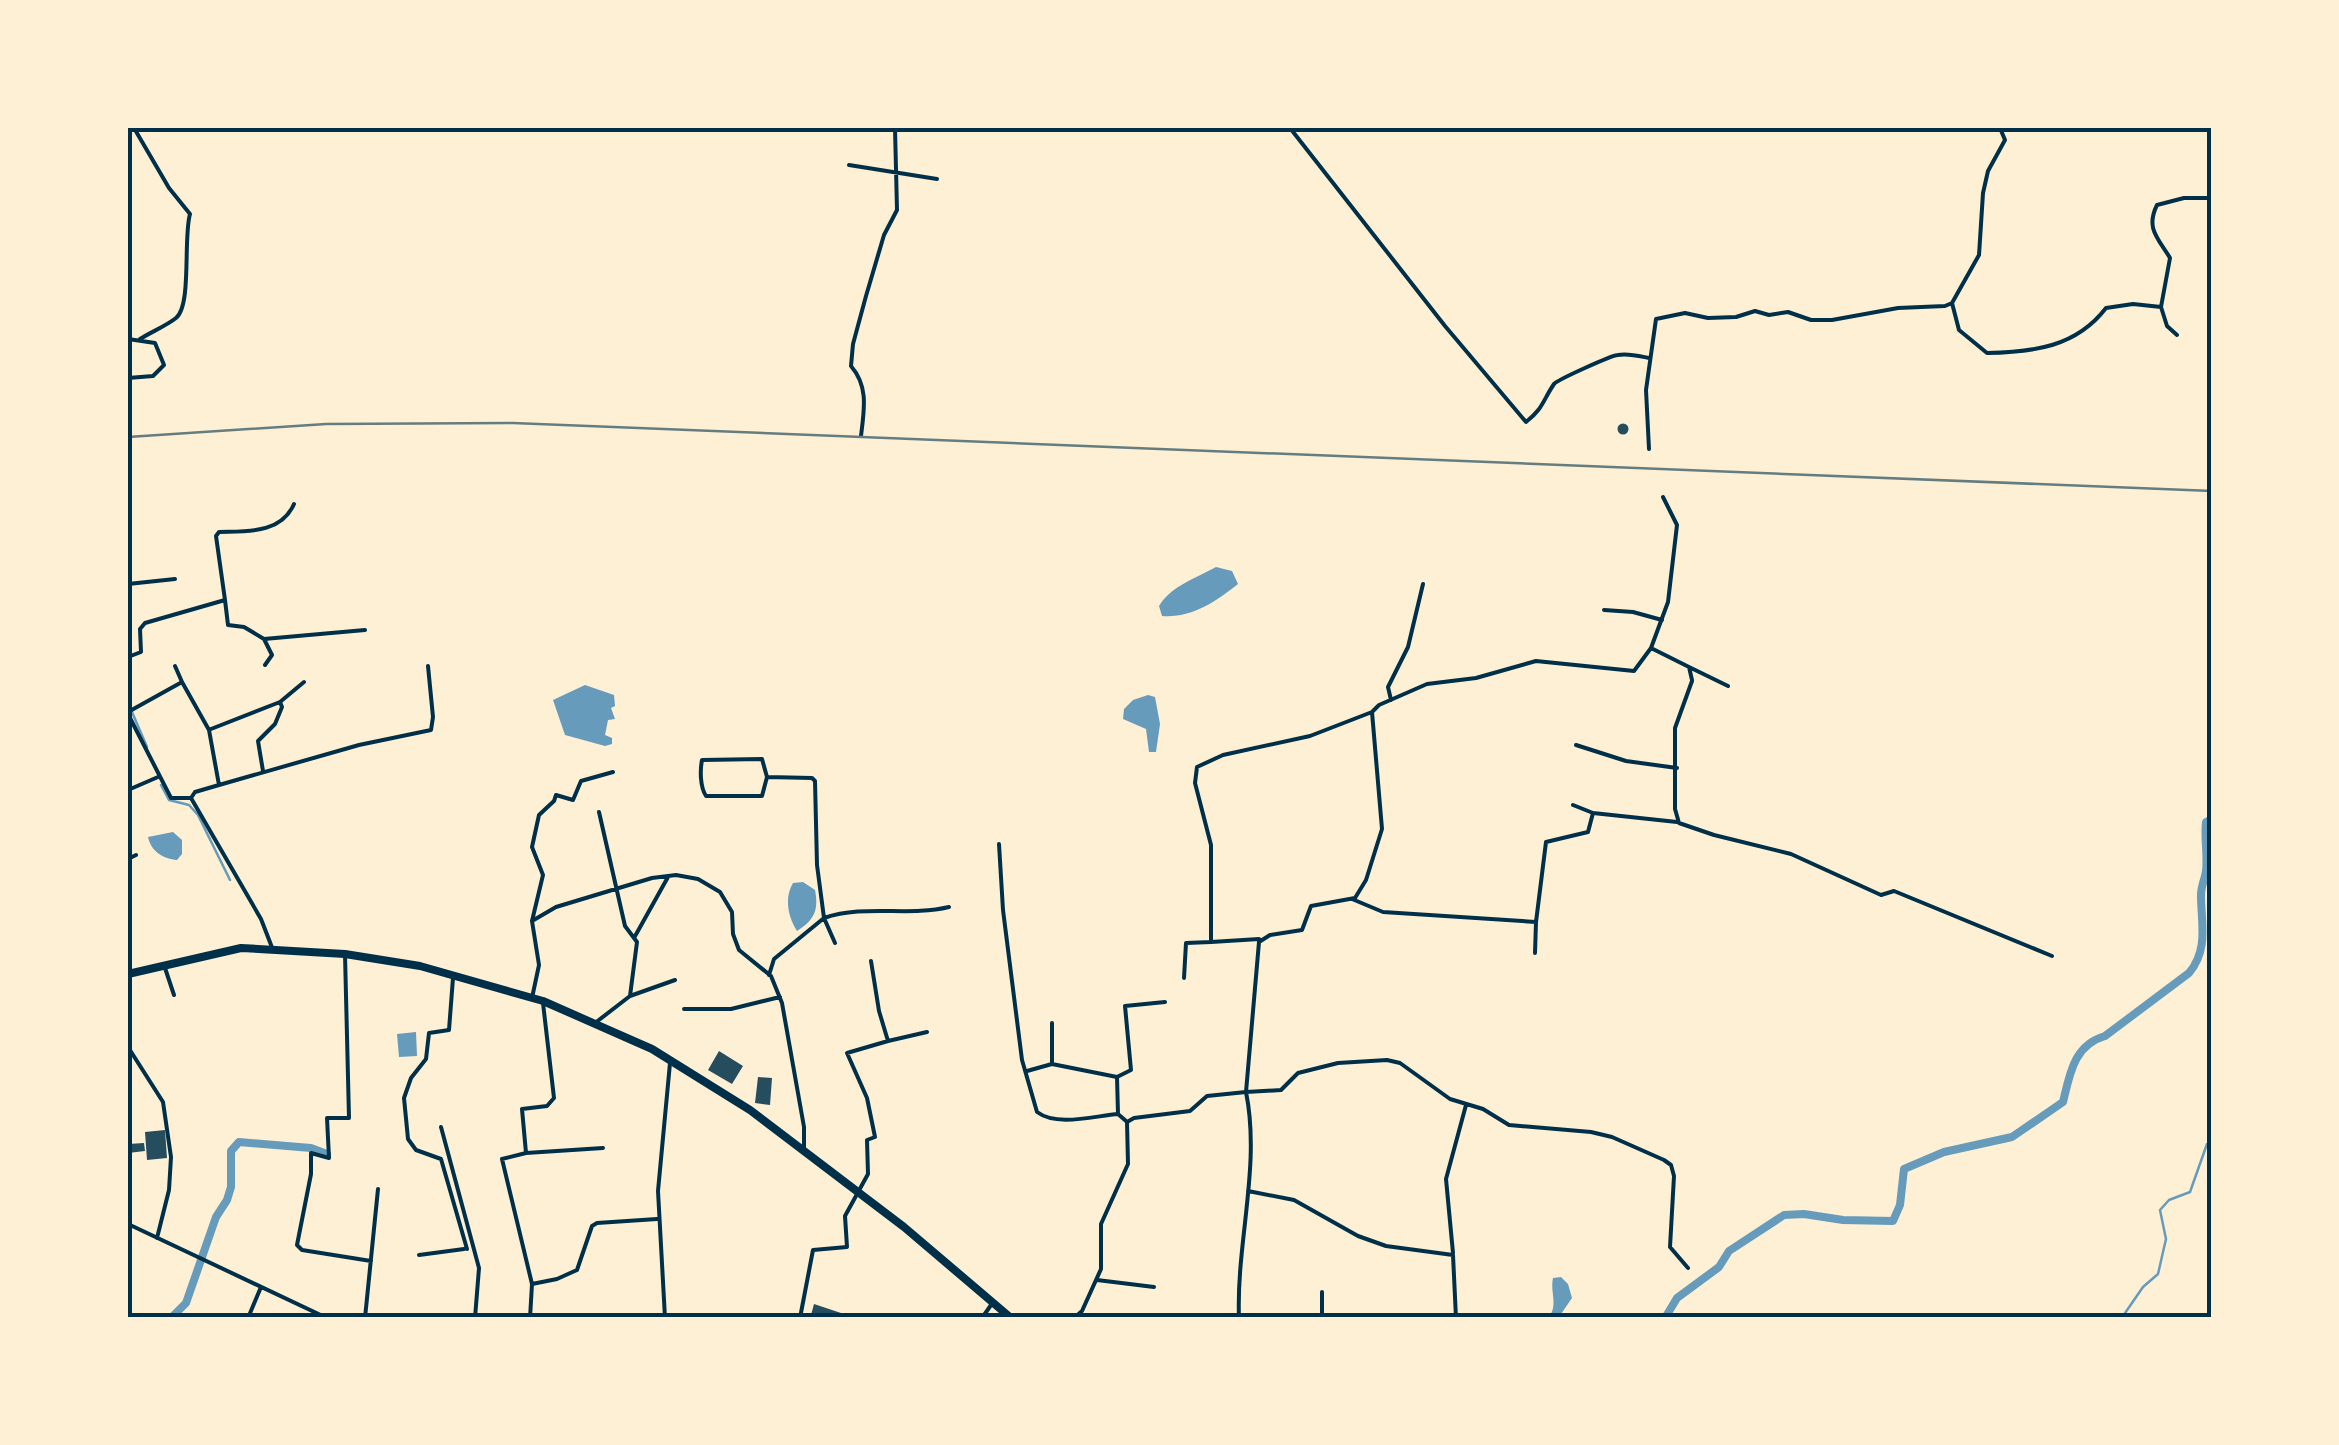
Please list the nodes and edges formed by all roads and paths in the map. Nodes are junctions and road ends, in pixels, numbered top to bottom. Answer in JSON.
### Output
{"nodes":[{"id":1,"x":134,"y":128,"type":"edge"},
{"id":2,"x":895,"y":128,"type":"edge"},
{"id":3,"x":1290,"y":128,"type":"edge"},
{"id":4,"x":2000,"y":128,"type":"edge"},
{"id":5,"x":849,"y":165,"type":"dead end"},
{"id":6,"x":896,"y":171,"type":"junction"},
{"id":7,"x":937,"y":179,"type":"dead end"},
{"id":8,"x":2212,"y":198,"type":"edge"},
{"id":9,"x":2111,"y":298,"type":"dead end"},
{"id":10,"x":1952,"y":302,"type":"junction"},
{"id":11,"x":2113,"y":307,"type":"junction"},
{"id":12,"x":2161,"y":307,"type":"junction"},
{"id":13,"x":2178,"y":335,"type":"dead end"},
{"id":14,"x":128,"y":339,"type":"edge"},
{"id":15,"x":140,"y":339,"type":"junction"},
{"id":16,"x":1649,"y":358,"type":"junction"},
{"id":17,"x":128,"y":378,"type":"edge"},
{"id":18,"x":862,"y":436,"type":"dead end"},
{"id":19,"x":1649,"y":449,"type":"dead end"},
{"id":20,"x":1664,"y":497,"type":"dead end"},
{"id":21,"x":294,"y":504,"type":"dead end"},
{"id":22,"x":175,"y":579,"type":"dead end"},
{"id":23,"x":128,"y":584,"type":"edge"},
{"id":24,"x":1423,"y":584,"type":"dead end"},
{"id":25,"x":225,"y":600,"type":"junction"},
{"id":26,"x":1604,"y":610,"type":"dead end"},
{"id":27,"x":1662,"y":620,"type":"junction"},
{"id":28,"x":365,"y":630,"type":"dead end"},
{"id":29,"x":264,"y":639,"type":"junction"},
{"id":30,"x":1651,"y":648,"type":"junction"},
{"id":31,"x":128,"y":657,"type":"edge"},
{"id":32,"x":265,"y":664,"type":"dead end"},
{"id":33,"x":175,"y":666,"type":"dead end"},
{"id":34,"x":428,"y":666,"type":"dead end"},
{"id":35,"x":1689,"y":667,"type":"junction"},
{"id":36,"x":182,"y":682,"type":"junction"},
{"id":37,"x":304,"y":682,"type":"dead end"},
{"id":38,"x":1728,"y":686,"type":"dead end"},
{"id":39,"x":1392,"y":700,"type":"junction"},
{"id":40,"x":280,"y":702,"type":"junction"},
{"id":41,"x":1372,"y":712,"type":"junction"},
{"id":42,"x":128,"y":714,"type":"edge"},
{"id":43,"x":209,"y":730,"type":"junction"},
{"id":44,"x":1576,"y":745,"type":"dead end"},
{"id":45,"x":1676,"y":768,"type":"junction"},
{"id":46,"x":262,"y":771,"type":"junction"},
{"id":47,"x":614,"y":772,"type":"dead end"},
{"id":48,"x":158,"y":777,"type":"junction"},
{"id":49,"x":768,"y":777,"type":"junction"},
{"id":50,"x":219,"y":784,"type":"junction"},
{"id":51,"x":128,"y":790,"type":"edge"},
{"id":52,"x":192,"y":798,"type":"junction"},
{"id":53,"x":1574,"y":805,"type":"dead end"},
{"id":54,"x":599,"y":812,"type":"dead end"},
{"id":55,"x":1594,"y":814,"type":"junction"},
{"id":56,"x":1679,"y":822,"type":"junction"},
{"id":57,"x":999,"y":844,"type":"dead end"},
{"id":58,"x":136,"y":855,"type":"dead end"},
{"id":59,"x":128,"y":859,"type":"edge"},
{"id":60,"x":669,"y":876,"type":"junction"},
{"id":61,"x":617,"y":891,"type":"junction"},
{"id":62,"x":1352,"y":899,"type":"junction"},
{"id":63,"x":949,"y":907,"type":"dead end"},
{"id":64,"x":824,"y":918,"type":"junction"},
{"id":65,"x":532,"y":921,"type":"junction"},
{"id":66,"x":1536,"y":922,"type":"junction"},
{"id":67,"x":634,"y":938,"type":"junction"},
{"id":68,"x":1262,"y":939,"type":"junction"},
{"id":69,"x":1210,"y":942,"type":"junction"},
{"id":70,"x":836,"y":944,"type":"dead end"},
{"id":71,"x":274,"y":950,"type":"junction"},
{"id":72,"x":1535,"y":952,"type":"dead end"},
{"id":73,"x":345,"y":954,"type":"junction"},
{"id":74,"x":2052,"y":956,"type":"dead end"},
{"id":75,"x":871,"y":961,"type":"dead end"},
{"id":76,"x":164,"y":966,"type":"junction"},
{"id":77,"x":128,"y":974,"type":"edge"},
{"id":78,"x":769,"y":975,"type":"junction"},
{"id":79,"x":454,"y":976,"type":"junction"},
{"id":80,"x":1184,"y":978,"type":"dead end"},
{"id":81,"x":675,"y":980,"type":"dead end"},
{"id":82,"x":174,"y":995,"type":"dead end"},
{"id":83,"x":630,"y":996,"type":"junction"},
{"id":84,"x":532,"y":998,"type":"junction"},
{"id":85,"x":780,"y":998,"type":"junction"},
{"id":86,"x":543,"y":1001,"type":"junction"},
{"id":87,"x":1165,"y":1002,"type":"dead end"},
{"id":88,"x":684,"y":1009,"type":"dead end"},
{"id":89,"x":1052,"y":1022,"type":"dead end"},
{"id":90,"x":595,"y":1023,"type":"junction"},
{"id":91,"x":927,"y":1032,"type":"dead end"},
{"id":92,"x":888,"y":1040,"type":"junction"},
{"id":93,"x":128,"y":1047,"type":"edge"},
{"id":94,"x":671,"y":1060,"type":"junction"},
{"id":95,"x":1052,"y":1064,"type":"junction"},
{"id":96,"x":1027,"y":1071,"type":"junction"},
{"id":97,"x":1117,"y":1077,"type":"junction"},
{"id":98,"x":1246,"y":1092,"type":"junction"},
{"id":99,"x":1466,"y":1105,"type":"junction"},
{"id":100,"x":1118,"y":1114,"type":"junction"},
{"id":101,"x":1127,"y":1122,"type":"junction"},
{"id":102,"x":441,"y":1126,"type":"dead end"},
{"id":103,"x":604,"y":1148,"type":"dead end"},
{"id":104,"x":804,"y":1151,"type":"junction"},
{"id":105,"x":526,"y":1153,"type":"junction"},
{"id":106,"x":378,"y":1188,"type":"dead end"},
{"id":107,"x":1248,"y":1192,"type":"junction"},
{"id":108,"x":858,"y":1194,"type":"junction"},
{"id":109,"x":658,"y":1219,"type":"junction"},
{"id":110,"x":128,"y":1224,"type":"edge"},
{"id":111,"x":157,"y":1238,"type":"junction"},
{"id":112,"x":474,"y":1248,"type":"junction"},
{"id":113,"x":466,"y":1249,"type":"junction"},
{"id":114,"x":1453,"y":1254,"type":"junction"},
{"id":115,"x":419,"y":1255,"type":"dead end"},
{"id":116,"x":371,"y":1261,"type":"junction"},
{"id":117,"x":1688,"y":1268,"type":"dead end"},
{"id":118,"x":1097,"y":1280,"type":"junction"},
{"id":119,"x":532,"y":1284,"type":"junction"},
{"id":120,"x":1154,"y":1287,"type":"dead end"},
{"id":121,"x":261,"y":1288,"type":"junction"},
{"id":122,"x":1322,"y":1292,"type":"dead end"},
{"id":123,"x":995,"y":1301,"type":"junction"},
{"id":124,"x":311,"y":1310,"type":"junction"},
{"id":125,"x":248,"y":1318,"type":"edge"},
{"id":126,"x":311,"y":1318,"type":"edge"},
{"id":127,"x":327,"y":1318,"type":"edge"},
{"id":128,"x":365,"y":1318,"type":"edge"},
{"id":129,"x":475,"y":1318,"type":"edge"},
{"id":130,"x":530,"y":1318,"type":"edge"},
{"id":131,"x":665,"y":1318,"type":"edge"},
{"id":132,"x":800,"y":1318,"type":"edge"},
{"id":133,"x":982,"y":1318,"type":"edge"},
{"id":134,"x":1011,"y":1318,"type":"edge"},
{"id":135,"x":1074,"y":1318,"type":"edge"},
{"id":136,"x":1239,"y":1318,"type":"edge"},
{"id":137,"x":1322,"y":1318,"type":"edge"},
{"id":138,"x":1456,"y":1318,"type":"edge"}],
"edges":[{"from":1,"to":15,"type":"street"},
{"from":2,"to":6,"type":"street"},
{"from":3,"to":16,"type":"street"},
{"from":4,"to":10,"type":"street"},
{"from":5,"to":6,"type":"street"},
{"from":6,"to":7,"type":"street"},
{"from":6,"to":18,"type":"street"},
{"from":8,"to":12,"type":"street"},
{"from":9,"to":11,"type":"street"},
{"from":10,"to":11,"type":"street"},
{"from":10,"to":16,"type":"street"},
{"from":11,"to":12,"type":"street"},
{"from":12,"to":13,"type":"street"},
{"from":14,"to":15,"type":"street"},
{"from":15,"to":17,"type":"street"},
{"from":16,"to":19,"type":"street"},
{"from":20,"to":27,"type":"street"},
{"from":21,"to":25,"type":"street"},
{"from":22,"to":23,"type":"street"},
{"from":24,"to":39,"type":"street"},
{"from":25,"to":29,"type":"street"},
{"from":25,"to":31,"type":"street"},
{"from":26,"to":27,"type":"street"},
{"from":27,"to":30,"type":"street"},
{"from":28,"to":29,"type":"street"},
{"from":29,"to":32,"type":"street"},
{"from":30,"to":35,"type":"street"},
{"from":30,"to":39,"type":"street"},
{"from":33,"to":36,"type":"street"},
{"from":34,"to":46,"type":"street"},
{"from":35,"to":38,"type":"street"},
{"from":35,"to":45,"type":"street"},
{"from":36,"to":42,"type":"street"},
{"from":36,"to":43,"type":"street"},
{"from":37,"to":40,"type":"street"},
{"from":39,"to":41,"type":"street"},
{"from":40,"to":43,"type":"street"},
{"from":40,"to":46,"type":"street"},
{"from":41,"to":62,"type":"street"},
{"from":41,"to":69,"type":"street"},
{"from":42,"to":48,"type":"street"},
{"from":43,"to":50,"type":"street"},
{"from":44,"to":45,"type":"street"},
{"from":45,"to":56,"type":"street"},
{"from":46,"to":50,"type":"street"},
{"from":47,"to":65,"type":"street"},
{"from":48,"to":51,"type":"street"},
{"from":48,"to":52,"type":"street"},
{"from":49,"to":49,"type":"street"},
{"from":49,"to":64,"type":"street"},
{"from":50,"to":52,"type":"street"},
{"from":52,"to":71,"type":"street"},
{"from":53,"to":55,"type":"street"},
{"from":54,"to":61,"type":"street"},
{"from":55,"to":56,"type":"street"},
{"from":55,"to":66,"type":"street"},
{"from":56,"to":74,"type":"street"},
{"from":57,"to":96,"type":"street"},
{"from":58,"to":59,"type":"street"},
{"from":60,"to":61,"type":"street"},
{"from":60,"to":67,"type":"street"},
{"from":60,"to":78,"type":"street"},
{"from":61,"to":65,"type":"street"},
{"from":61,"to":67,"type":"street"},
{"from":62,"to":66,"type":"street"},
{"from":62,"to":68,"type":"street"},
{"from":63,"to":64,"type":"street"},
{"from":64,"to":70,"type":"street"},
{"from":64,"to":78,"type":"street"},
{"from":65,"to":84,"type":"street"},
{"from":66,"to":72,"type":"street"},
{"from":67,"to":83,"type":"street"},
{"from":68,"to":69,"type":"street"},
{"from":68,"to":98,"type":"street"},
{"from":69,"to":80,"type":"street"},
{"from":71,"to":73,"type":"highway"},
{"from":71,"to":76,"type":"highway"},
{"from":73,"to":79,"type":"highway"},
{"from":73,"to":116,"type":"street"},
{"from":75,"to":92,"type":"street"},
{"from":76,"to":77,"type":"highway"},
{"from":76,"to":82,"type":"street"},
{"from":78,"to":85,"type":"street"},
{"from":79,"to":84,"type":"highway"},
{"from":79,"to":113,"type":"street"},
{"from":81,"to":83,"type":"street"},
{"from":83,"to":90,"type":"street"},
{"from":84,"to":86,"type":"highway"},
{"from":85,"to":88,"type":"street"},
{"from":85,"to":104,"type":"street"},
{"from":86,"to":90,"type":"highway"},
{"from":86,"to":105,"type":"street"},
{"from":87,"to":97,"type":"street"},
{"from":89,"to":95,"type":"street"},
{"from":90,"to":94,"type":"highway"},
{"from":91,"to":92,"type":"street"},
{"from":92,"to":108,"type":"street"},
{"from":93,"to":111,"type":"street"},
{"from":94,"to":104,"type":"highway"},
{"from":94,"to":109,"type":"street"},
{"from":95,"to":96,"type":"street"},
{"from":95,"to":97,"type":"street"},
{"from":96,"to":100,"type":"street"},
{"from":97,"to":100,"type":"street"},
{"from":98,"to":99,"type":"street"},
{"from":98,"to":101,"type":"street"},
{"from":98,"to":107,"type":"street"},
{"from":99,"to":114,"type":"street"},
{"from":99,"to":117,"type":"street"},
{"from":100,"to":101,"type":"street"},
{"from":101,"to":118,"type":"street"},
{"from":102,"to":112,"type":"street"},
{"from":103,"to":105,"type":"street"},
{"from":104,"to":108,"type":"highway"},
{"from":105,"to":119,"type":"street"},
{"from":106,"to":116,"type":"street"},
{"from":107,"to":114,"type":"street"},
{"from":107,"to":136,"type":"street"},
{"from":108,"to":123,"type":"highway"},
{"from":108,"to":132,"type":"street"},
{"from":109,"to":119,"type":"street"},
{"from":109,"to":131,"type":"street"},
{"from":110,"to":111,"type":"street"},
{"from":111,"to":121,"type":"street"},
{"from":112,"to":113,"type":"street"},
{"from":112,"to":129,"type":"street"},
{"from":113,"to":115,"type":"street"},
{"from":114,"to":138,"type":"street"},
{"from":116,"to":128,"type":"street"},
{"from":118,"to":120,"type":"street"},
{"from":118,"to":135,"type":"street"},
{"from":119,"to":130,"type":"street"},
{"from":121,"to":124,"type":"street"},
{"from":121,"to":125,"type":"street"},
{"from":122,"to":137,"type":"street"},
{"from":123,"to":133,"type":"street"},
{"from":123,"to":134,"type":"highway"},
{"from":124,"to":126,"type":"street"},
{"from":124,"to":127,"type":"street"}]}
